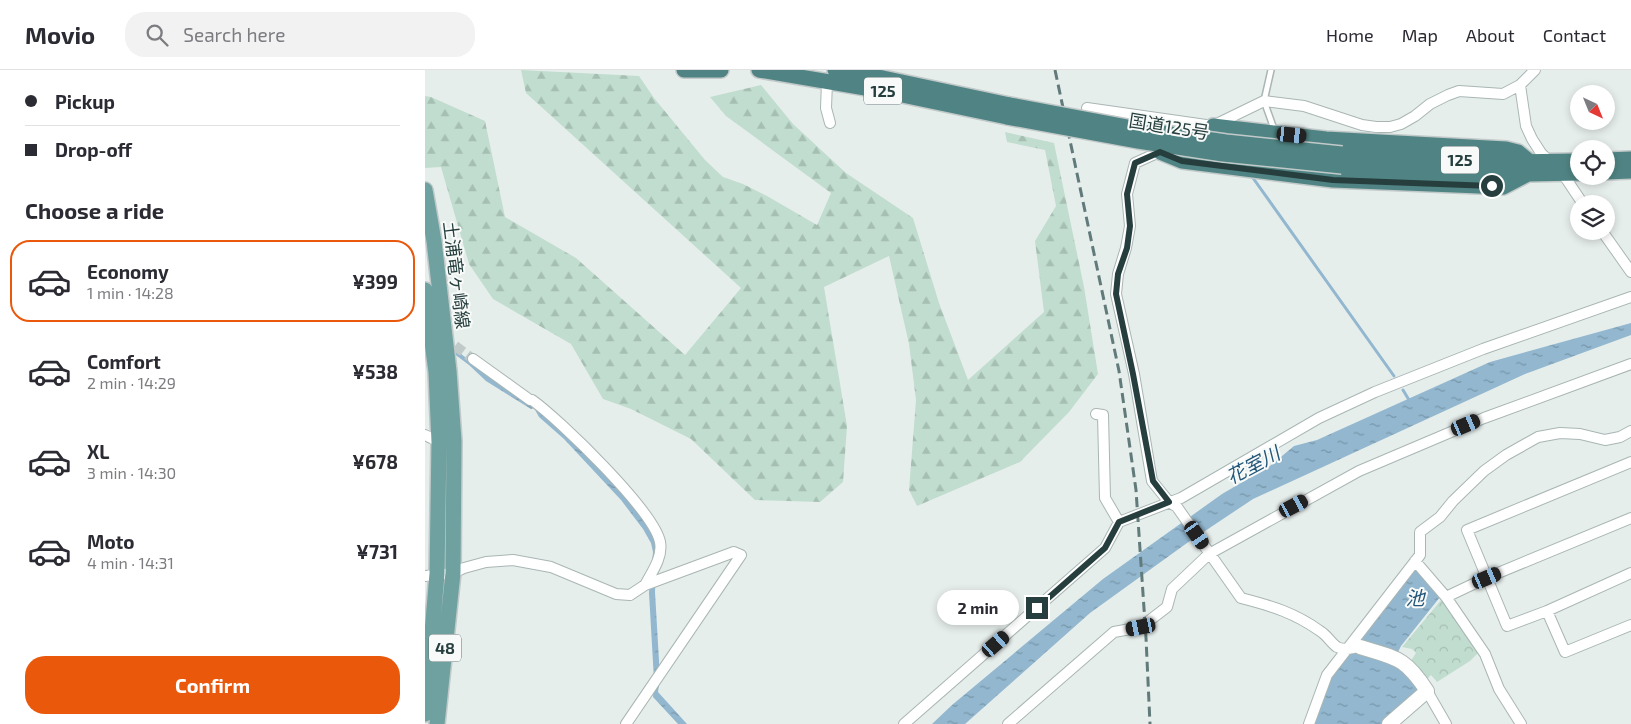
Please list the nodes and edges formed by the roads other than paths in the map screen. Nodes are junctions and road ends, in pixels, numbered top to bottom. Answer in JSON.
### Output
{"nodes":[{"id":1,"x":684,"y":70,"type":"edge"},
{"id":2,"x":721,"y":70,"type":"edge"},
{"id":3,"x":759,"y":70,"type":"edge"},
{"id":4,"x":1271,"y":70,"type":"edge"},
{"id":5,"x":1535,"y":70,"type":"edge"},
{"id":6,"x":831,"y":76,"type":"edge"},
{"id":7,"x":1520,"y":85,"type":"junction"},
{"id":8,"x":1264,"y":101,"type":"junction"},
{"id":9,"x":1087,"y":108,"type":"dead end"},
{"id":10,"x":830,"y":123,"type":"dead end"},
{"id":11,"x":1213,"y":126,"type":"junction"},
{"id":12,"x":1275,"y":133,"type":"junction"},
{"id":13,"x":1116,"y":143,"type":"dead end"},
{"id":14,"x":1160,"y":152,"type":"junction"},
{"id":15,"x":1631,"y":159,"type":"edge"},
{"id":16,"x":1615,"y":160,"type":"edge"},
{"id":17,"x":1570,"y":161,"type":"edge"},
{"id":18,"x":1551,"y":162,"type":"junction"},
{"id":19,"x":1529,"y":168,"type":"junction"},
{"id":20,"x":1631,"y":171,"type":"edge"},
{"id":21,"x":1615,"y":172,"type":"edge"},
{"id":22,"x":1563,"y":174,"type":"junction"},
{"id":23,"x":1570,"y":174,"type":"edge"},
{"id":24,"x":425,"y":190,"type":"edge"},
{"id":25,"x":1577,"y":195,"type":"edge"},
{"id":26,"x":1608,"y":240,"type":"edge"},
{"id":27,"x":1631,"y":272,"type":"edge"},
{"id":28,"x":425,"y":290,"type":"edge"},
{"id":29,"x":1631,"y":297,"type":"edge"},
{"id":30,"x":473,"y":359,"type":"tunnel mouth"},
{"id":31,"x":1631,"y":364,"type":"edge"},
{"id":32,"x":1096,"y":414,"type":"dead end"},
{"id":33,"x":1631,"y":431,"type":"edge"},
{"id":34,"x":432,"y":438,"type":"edge"},
{"id":35,"x":1631,"y":462,"type":"edge"},
{"id":36,"x":1173,"y":505,"type":"junction"},
{"id":37,"x":1631,"y":518,"type":"edge"},
{"id":38,"x":1119,"y":522,"type":"junction"},
{"id":39,"x":1208,"y":551,"type":"junction"},
{"id":40,"x":1415,"y":561,"type":"junction"},
{"id":41,"x":453,"y":573,"type":"junction"},
{"id":42,"x":1631,"y":573,"type":"edge"},
{"id":43,"x":431,"y":575,"type":"edge"},
{"id":44,"x":1487,"y":578,"type":"junction"},
{"id":45,"x":645,"y":585,"type":"junction"},
{"id":46,"x":1446,"y":597,"type":"junction"},
{"id":47,"x":1547,"y":611,"type":"junction"},
{"id":48,"x":1631,"y":624,"type":"edge"},
{"id":49,"x":1360,"y":647,"type":"joint"},
{"id":50,"x":1345,"y":650,"type":"junction"},
{"id":51,"x":1427,"y":691,"type":"junction"},
{"id":52,"x":425,"y":714,"type":"edge"},
{"id":53,"x":437,"y":724,"type":"edge"},
{"id":54,"x":626,"y":724,"type":"edge"},
{"id":55,"x":904,"y":724,"type":"edge"},
{"id":56,"x":1008,"y":724,"type":"edge"},
{"id":57,"x":1309,"y":724,"type":"edge"},
{"id":58,"x":1389,"y":724,"type":"edge"},
{"id":59,"x":1446,"y":724,"type":"edge"},
{"id":60,"x":1521,"y":724,"type":"edge"}],
"edges":[{"from":1,"to":2,"type":"highway"},
{"from":3,"to":6,"type":"highway","name":"国道125号","number":"125"},
{"from":4,"to":8,"type":"lane"},
{"from":5,"to":7,"type":"street"},
{"from":6,"to":10,"type":"street"},
{"from":6,"to":19,"type":"highway","name":"国道125号","number":"125","bridge":true},
{"from":7,"to":8,"type":"street"},
{"from":7,"to":18,"type":"street"},
{"from":8,"to":11,"type":"street"},
{"from":8,"to":12,"type":"lane"},
{"from":9,"to":11,"type":"street"},
{"from":11,"to":12,"type":"highway"},
{"from":11,"to":14,"type":"street"},
{"from":12,"to":19,"type":"highway"},
{"from":13,"to":14,"type":"street"},
{"from":14,"to":19,"type":"highway"},
{"from":14,"to":36,"type":"street"},
{"from":15,"to":16,"type":"highway"},
{"from":17,"to":18,"type":"highway","name":"国道125号","number":"125"},
{"from":18,"to":19,"type":"highway","name":"国道125号","number":"125"},
{"from":18,"to":22,"type":"street"},
{"from":19,"to":22,"type":"highway","name":"国道125号","number":"125"},
{"from":20,"to":21,"type":"highway"},
{"from":22,"to":23,"type":"highway","name":"国道125号","number":"125"},
{"from":22,"to":25,"type":"street"},
{"from":24,"to":41,"type":"main road","name":"土浦竜ヶ崎線","number":"48"},
{"from":26,"to":27,"type":"street"},
{"from":28,"to":34,"type":"main road","name":"土浦竜ヶ崎線","number":"48"},
{"from":29,"to":36,"type":"street"},
{"from":30,"to":45,"type":"street"},
{"from":31,"to":39,"type":"street"},
{"from":32,"to":38,"type":"street"},
{"from":33,"to":40,"type":"street"},
{"from":34,"to":43,"type":"main road","name":"土浦竜ヶ崎線","number":"48"},
{"from":35,"to":44,"type":"street"},
{"from":36,"to":38,"type":"street"},
{"from":36,"to":39,"type":"street"},
{"from":37,"to":44,"type":"street"},
{"from":38,"to":55,"type":"street"},
{"from":39,"to":50,"type":"street"},
{"from":39,"to":56,"type":"street"},
{"from":40,"to":46,"type":"street"},
{"from":40,"to":50,"type":"street"},
{"from":41,"to":43,"type":"street"},
{"from":41,"to":45,"type":"street"},
{"from":41,"to":53,"type":"main road","name":"土浦竜ヶ崎線","number":"48"},
{"from":42,"to":47,"type":"street"},
{"from":43,"to":52,"type":"main road","name":"土浦竜ヶ崎線","number":"48"},
{"from":44,"to":46,"type":"street"},
{"from":44,"to":47,"type":"street"},
{"from":45,"to":54,"type":"street"},
{"from":46,"to":60,"type":"street"},
{"from":47,"to":48,"type":"street"},
{"from":49,"to":50,"type":"street"},
{"from":49,"to":51,"type":"street"},
{"from":50,"to":57,"type":"street"},
{"from":51,"to":58,"type":"street"},
{"from":51,"to":59,"type":"street"}]}
